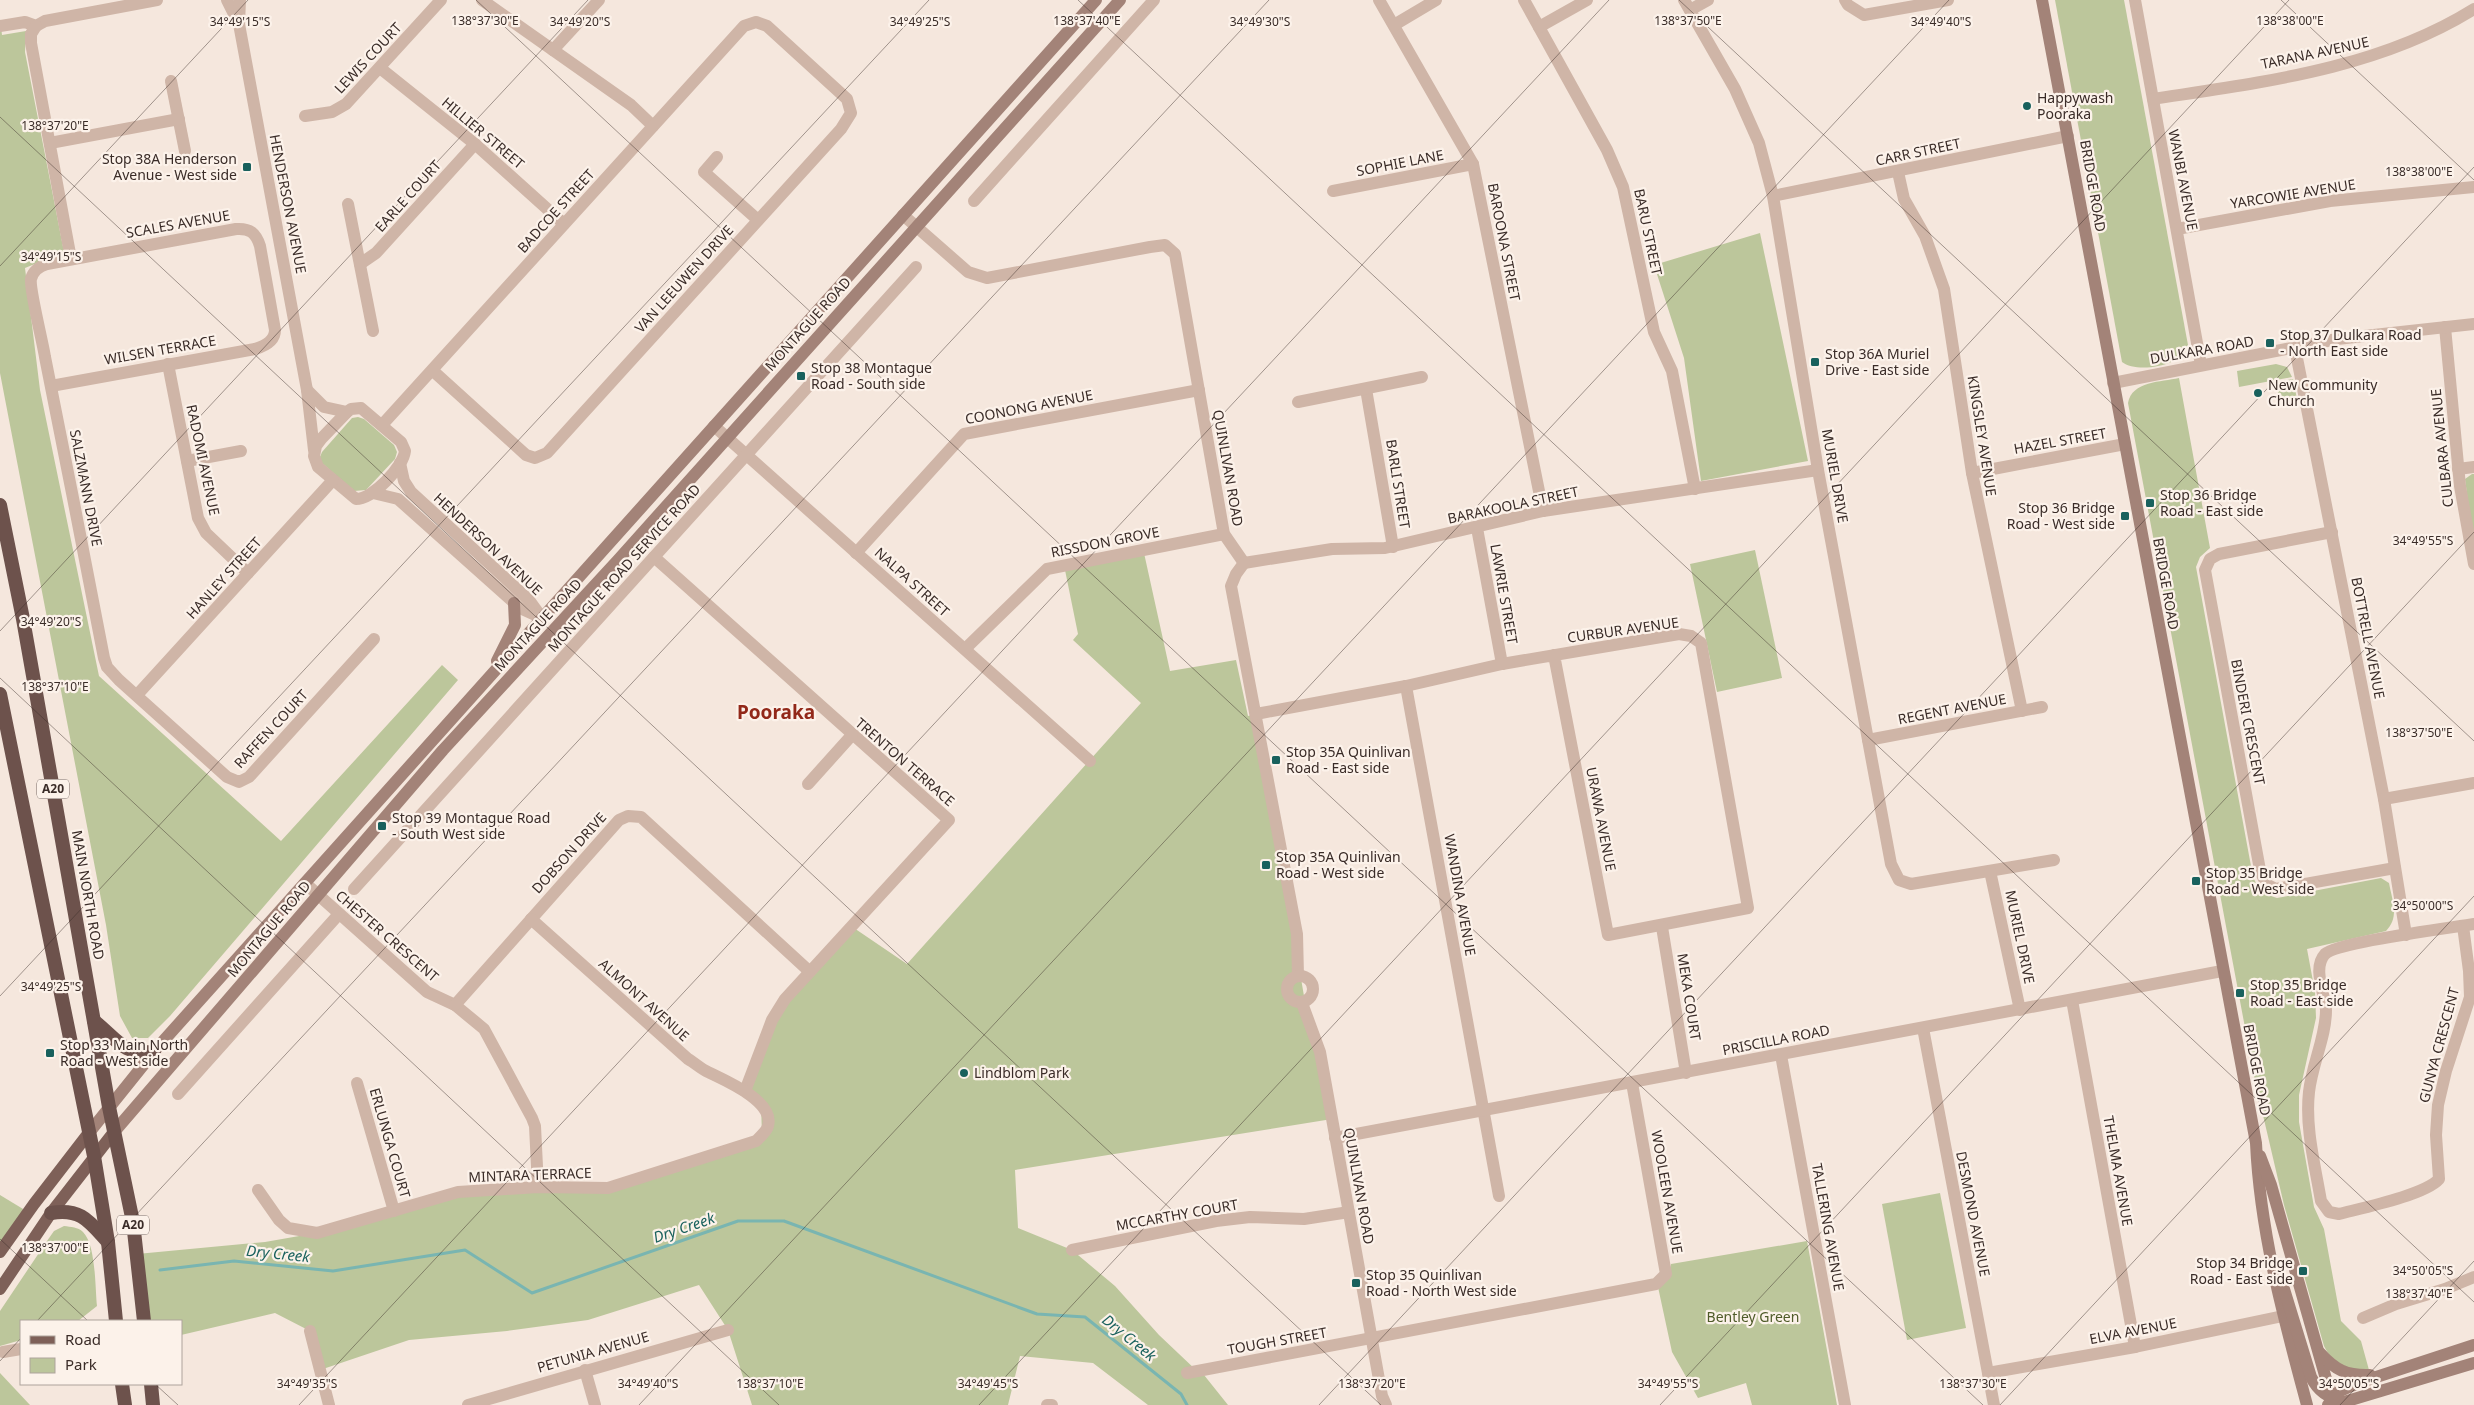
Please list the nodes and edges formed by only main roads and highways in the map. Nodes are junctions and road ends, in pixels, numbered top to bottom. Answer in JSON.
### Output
{"nodes":[{"id":1,"x":1096,"y":0,"type":"edge"},
{"id":2,"x":1101,"y":0,"type":"edge"},
{"id":3,"x":2042,"y":0,"type":"edge"},
{"id":4,"x":1116,"y":5,"type":"edge"},
{"id":5,"x":0,"y":505,"type":"edge"},
{"id":6,"x":514,"y":603,"type":"road end"},
{"id":7,"x":542,"y":618,"type":"junction"},
{"id":8,"x":554,"y":629,"type":"junction"},
{"id":9,"x":490,"y":677,"type":"junction"},
{"id":10,"x":0,"y":694,"type":"edge"},
{"id":11,"x":94,"y":1021,"type":"junction"},
{"id":12,"x":154,"y":1052,"type":"junction"},
{"id":13,"x":108,"y":1107,"type":"junction"},
{"id":14,"x":114,"y":1132,"type":"junction"},
{"id":15,"x":88,"y":1134,"type":"junction"},
{"id":16,"x":2256,"y":1143,"type":"junction"},
{"id":17,"x":94,"y":1156,"type":"junction"},
{"id":18,"x":52,"y":1213,"type":"junction"},
{"id":19,"x":108,"y":1242,"type":"junction"},
{"id":20,"x":2270,"y":1251,"type":"junction"},
{"id":21,"x":0,"y":1252,"type":"edge"},
{"id":22,"x":0,"y":1289,"type":"edge"},
{"id":23,"x":116,"y":1320,"type":"edge"},
{"id":24,"x":144,"y":1320,"type":"edge"},
{"id":25,"x":2474,"y":1345,"type":"edge"},
{"id":26,"x":2317,"y":1349,"type":"junction"},
{"id":27,"x":2428,"y":1359,"type":"junction"},
{"id":28,"x":2474,"y":1363,"type":"edge"},
{"id":29,"x":2377,"y":1375,"type":"junction"},
{"id":30,"x":2433,"y":1376,"type":"junction"},
{"id":31,"x":122,"y":1385,"type":"edge"},
{"id":32,"x":151,"y":1385,"type":"edge"},
{"id":33,"x":2386,"y":1389,"type":"junction"},
{"id":34,"x":2331,"y":1403,"type":"edge"},
{"id":35,"x":124,"y":1405,"type":"edge"},
{"id":36,"x":153,"y":1405,"type":"edge"},
{"id":37,"x":2307,"y":1405,"type":"edge"},
{"id":38,"x":2366,"y":1405,"type":"edge"}],
"edges":[{"from":1,"to":7,"type":"main road","name":"MONTAGUE ROAD"},
{"from":2,"to":4,"type":"main road"},
{"from":3,"to":16,"type":"main road","name":"BRIDGE ROAD"},
{"from":4,"to":8,"type":"main road","name":"MONTAGUE ROAD"},
{"from":5,"to":11,"type":"highway","name":"MAIN NORTH ROAD","number":"A20"},
{"from":6,"to":9,"type":"main road"},
{"from":7,"to":8,"type":"main road"},
{"from":7,"to":9,"type":"main road","name":"MONTAGUE ROAD"},
{"from":8,"to":14,"type":"main road","name":"MONTAGUE ROAD"},
{"from":9,"to":12,"type":"main road","name":"MONTAGUE ROAD"},
{"from":10,"to":15,"type":"highway","number":"A20"},
{"from":11,"to":12,"type":"highway"},
{"from":11,"to":13,"type":"highway","name":"MAIN NORTH ROAD","number":"A20"},
{"from":12,"to":13,"type":"main road","name":"MONTAGUE ROAD"},
{"from":13,"to":14,"type":"highway","name":"MAIN NORTH ROAD","number":"A20"},
{"from":13,"to":15,"type":"main road","name":"MONTAGUE ROAD"},
{"from":14,"to":17,"type":"main road","name":"MONTAGUE ROAD"},
{"from":14,"to":24,"type":"highway","name":"MAIN NORTH ROAD","number":"A20"},
{"from":15,"to":17,"type":"highway","number":"A20"},
{"from":15,"to":21,"type":"main road","name":"MONTAGUE ROAD"},
{"from":16,"to":20,"type":"main road","name":"BRIDGE ROAD"},
{"from":16,"to":26,"type":"main road","name":"BRIDGE ROAD"},
{"from":17,"to":18,"type":"main road","name":"MONTAGUE ROAD"},
{"from":17,"to":19,"type":"highway","number":"A20"},
{"from":18,"to":19,"type":"highway"},
{"from":18,"to":22,"type":"main road","name":"MONTAGUE ROAD"},
{"from":19,"to":23,"type":"highway","number":"A20"},
{"from":20,"to":34,"type":"main road"},
{"from":20,"to":37,"type":"main road","name":"BRIDGE ROAD"},
{"from":25,"to":27,"type":"main road"},
{"from":26,"to":29,"type":"main road"},
{"from":26,"to":34,"type":"main road","name":"BRIDGE ROAD"},
{"from":27,"to":29,"type":"main road"},
{"from":27,"to":30,"type":"main road"},
{"from":28,"to":30,"type":"main road"},
{"from":29,"to":34,"type":"main road"},
{"from":30,"to":33,"type":"main road"},
{"from":31,"to":35,"type":"highway"},
{"from":32,"to":36,"type":"highway"},
{"from":33,"to":34,"type":"main road"},
{"from":33,"to":38,"type":"main road"}]}
